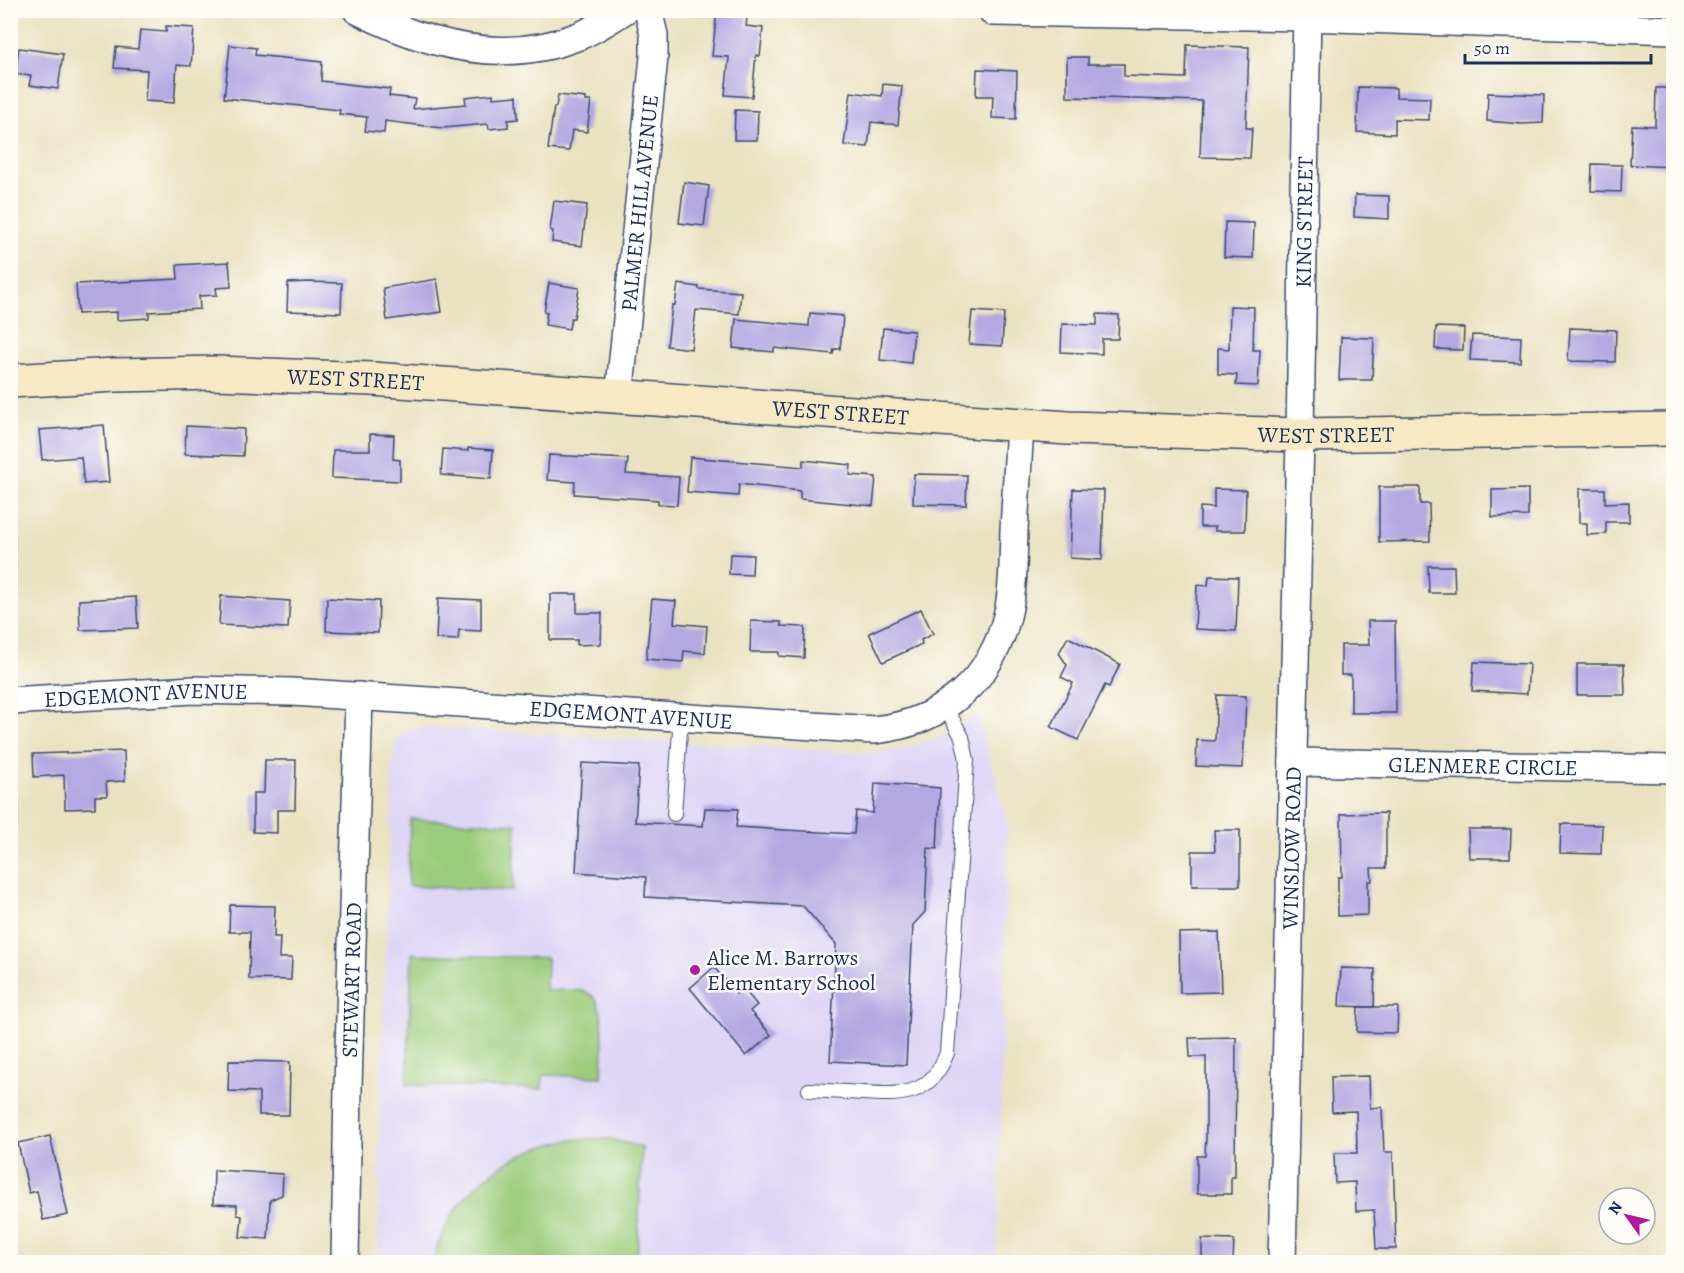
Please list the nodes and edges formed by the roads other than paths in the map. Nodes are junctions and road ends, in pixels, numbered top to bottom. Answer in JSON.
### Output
{"nodes":[{"id":1,"x":357,"y":10,"type":"edge"},
{"id":2,"x":624,"y":10,"type":"edge"},
{"id":3,"x":648,"y":10,"type":"edge"},
{"id":4,"x":993,"y":12,"type":"dead end"},
{"id":5,"x":1307,"y":14,"type":"edge"},
{"id":6,"x":1674,"y":30,"type":"edge"},
{"id":7,"x":10,"y":381,"type":"edge"},
{"id":8,"x":619,"y":397,"type":"junction"},
{"id":9,"x":1020,"y":425,"type":"junction"},
{"id":10,"x":1674,"y":429,"type":"edge"},
{"id":11,"x":1300,"y":435,"type":"junction"},
{"id":12,"x":359,"y":696,"type":"junction"},
{"id":13,"x":10,"y":701,"type":"edge"},
{"id":14,"x":945,"y":706,"type":"junction"},
{"id":15,"x":681,"y":717,"type":"junction"},
{"id":16,"x":1293,"y":762,"type":"junction"},
{"id":17,"x":1674,"y":769,"type":"edge"},
{"id":18,"x":674,"y":814,"type":"dead end"},
{"id":19,"x":808,"y":1090,"type":"dead end"},
{"id":20,"x":345,"y":1263,"type":"edge"},
{"id":21,"x":1282,"y":1263,"type":"edge"}],
"edges":[{"from":1,"to":2,"type":"street"},
{"from":3,"to":8,"type":"street","name":"PALMER HILL AVENUE"},
{"from":4,"to":5,"type":"street"},
{"from":5,"to":6,"type":"street"},
{"from":5,"to":11,"type":"street","name":"KING STREET"},
{"from":7,"to":8,"type":"main road","name":"WEST STREET"},
{"from":8,"to":9,"type":"main road","name":"WEST STREET"},
{"from":9,"to":11,"type":"main road","name":"WEST STREET"},
{"from":9,"to":14,"type":"street","name":"EDGEMONT AVENUE"},
{"from":10,"to":11,"type":"main road","name":"WEST STREET"},
{"from":11,"to":16,"type":"street","name":"WINSLOW ROAD"},
{"from":12,"to":13,"type":"street","name":"EDGEMONT AVENUE"},
{"from":12,"to":15,"type":"street","name":"EDGEMONT AVENUE"},
{"from":12,"to":20,"type":"street","name":"STEWART ROAD"},
{"from":14,"to":15,"type":"street","name":"EDGEMONT AVENUE"},
{"from":14,"to":19,"type":"lane"},
{"from":15,"to":18,"type":"lane"},
{"from":16,"to":17,"type":"street","name":"GLENMERE CIRCLE"},
{"from":16,"to":21,"type":"street","name":"WINSLOW ROAD"}]}
